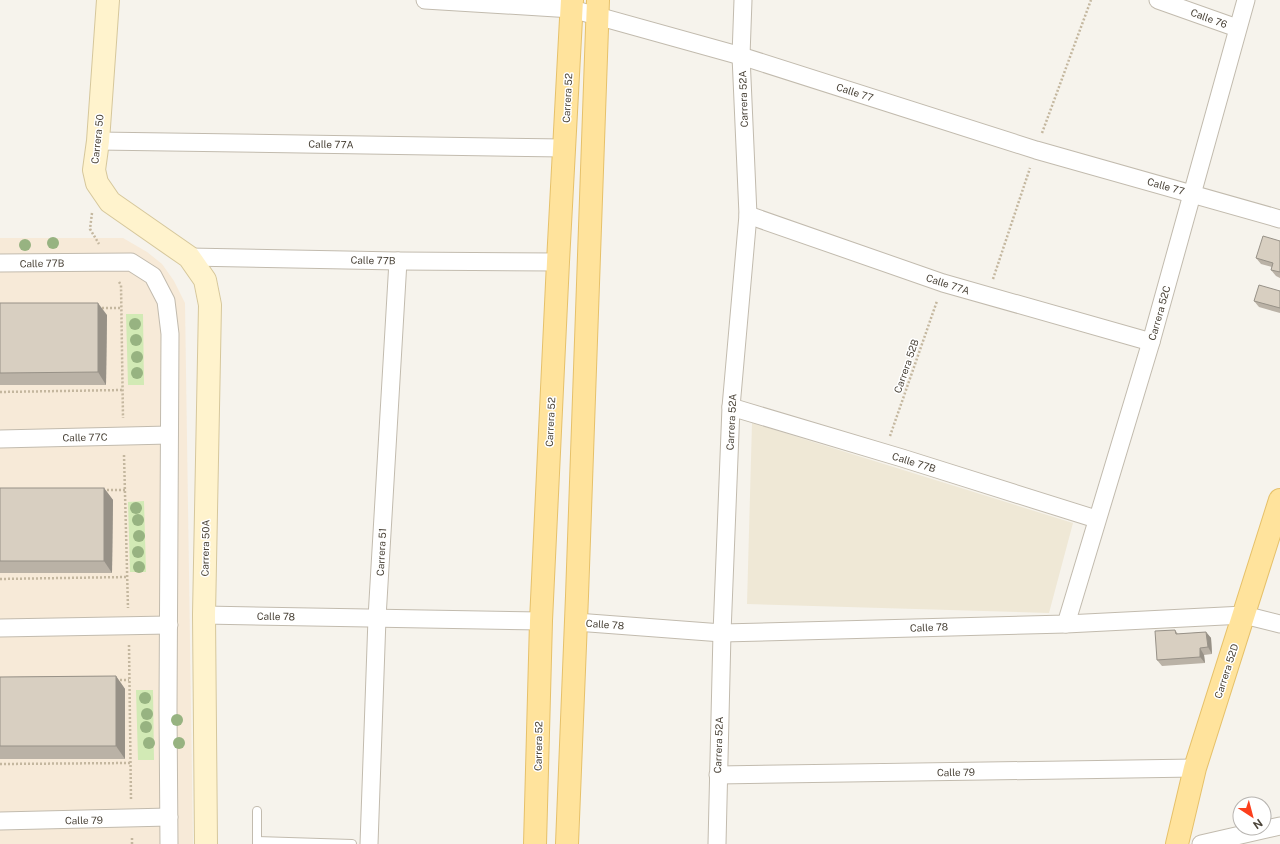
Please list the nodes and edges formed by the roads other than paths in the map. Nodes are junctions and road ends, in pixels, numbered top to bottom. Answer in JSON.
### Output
{"nodes":[{"id":1,"x":108,"y":0,"type":"edge"},
{"id":2,"x":425,"y":0,"type":"edge"},
{"id":3,"x":743,"y":0,"type":"edge"},
{"id":4,"x":1158,"y":0,"type":"edge"},
{"id":5,"x":1246,"y":0,"type":"edge"},
{"id":6,"x":572,"y":5,"type":"edge"},
{"id":7,"x":597,"y":8,"type":"edge"},
{"id":8,"x":1237,"y":28,"type":"junction"},
{"id":9,"x":741,"y":56,"type":"junction"},
{"id":10,"x":98,"y":141,"type":"junction"},
{"id":11,"x":564,"y":148,"type":"junction"},
{"id":12,"x":1193,"y":194,"type":"junction"},
{"id":13,"x":748,"y":214,"type":"junction"},
{"id":14,"x":1280,"y":219,"type":"edge"},
{"id":15,"x":189,"y":257,"type":"junction"},
{"id":16,"x":398,"y":261,"type":"junction"},
{"id":17,"x":558,"y":262,"type":"junction"},
{"id":18,"x":0,"y":264,"type":"edge"},
{"id":19,"x":1151,"y":342,"type":"junction"},
{"id":20,"x":731,"y":407,"type":"junction"},
{"id":21,"x":169,"y":435,"type":"junction"},
{"id":22,"x":0,"y":439,"type":"edge"},
{"id":23,"x":1280,"y":500,"type":"edge"},
{"id":24,"x":1096,"y":519,"type":"junction"},
{"id":25,"x":204,"y":614,"type":"junction"},
{"id":26,"x":1244,"y":615,"type":"junction"},
{"id":27,"x":377,"y":618,"type":"junction"},
{"id":28,"x":541,"y":621,"type":"junction"},
{"id":29,"x":576,"y":622,"type":"junction"},
{"id":30,"x":1066,"y":624,"type":"junction"},
{"id":31,"x":1280,"y":624,"type":"edge"},
{"id":32,"x":168,"y":625,"type":"junction"},
{"id":33,"x":0,"y":628,"type":"edge"},
{"id":34,"x":722,"y":633,"type":"junction"},
{"id":35,"x":1195,"y":768,"type":"junction"},
{"id":36,"x":718,"y":775,"type":"junction"},
{"id":37,"x":257,"y":811,"type":"dead end"},
{"id":38,"x":169,"y":817,"type":"junction"},
{"id":39,"x":0,"y":821,"type":"edge"},
{"id":40,"x":1280,"y":826,"type":"edge"},
{"id":41,"x":257,"y":842,"type":"edge"},
{"id":42,"x":169,"y":844,"type":"edge"},
{"id":43,"x":206,"y":844,"type":"edge"},
{"id":44,"x":352,"y":844,"type":"edge"},
{"id":45,"x":369,"y":844,"type":"edge"},
{"id":46,"x":535,"y":844,"type":"edge"},
{"id":47,"x":567,"y":844,"type":"edge"},
{"id":48,"x":716,"y":844,"type":"edge"},
{"id":49,"x":1177,"y":844,"type":"edge"},
{"id":50,"x":1201,"y":844,"type":"edge"}],
"edges":[{"from":1,"to":10,"type":"street","name":"Carrera 50"},
{"from":2,"to":6,"type":"street","name":"Calle 77"},
{"from":3,"to":9,"type":"street","name":"Carrera 52A"},
{"from":4,"to":8,"type":"street","name":"Calle 76"},
{"from":5,"to":8,"type":"street","name":"Carrera 52C"},
{"from":6,"to":7,"type":"street","name":"Calle 77"},
{"from":6,"to":11,"type":"main road","name":"Carrera 52"},
{"from":7,"to":9,"type":"street","name":"Calle 77"},
{"from":7,"to":29,"type":"main road"},
{"from":8,"to":12,"type":"street","name":"Carrera 52C"},
{"from":9,"to":12,"type":"street","name":"Calle 77"},
{"from":9,"to":13,"type":"street","name":"Carrera 52A"},
{"from":10,"to":11,"type":"street","name":"Calle 77A"},
{"from":10,"to":15,"type":"street","name":"Carrera 50"},
{"from":11,"to":17,"type":"main road","name":"Carrera 52"},
{"from":12,"to":14,"type":"street","name":"Calle 77"},
{"from":12,"to":19,"type":"street","name":"Carrera 52C"},
{"from":13,"to":19,"type":"street","name":"Calle 77A"},
{"from":13,"to":20,"type":"street","name":"Carrera 52A"},
{"from":15,"to":16,"type":"street","name":"Calle 77B"},
{"from":15,"to":25,"type":"street","name":"Carrera 50A"},
{"from":16,"to":17,"type":"street","name":"Calle 77B"},
{"from":16,"to":27,"type":"street","name":"Carrera 51"},
{"from":17,"to":28,"type":"main road","name":"Carrera 52"},
{"from":18,"to":21,"type":"street","name":"Calle 77B"},
{"from":19,"to":24,"type":"street","name":"Carrera 52C"},
{"from":20,"to":24,"type":"street","name":"Calle 77B"},
{"from":20,"to":34,"type":"street","name":"Carrera 52A"},
{"from":21,"to":22,"type":"street","name":"Calle 77C"},
{"from":21,"to":32,"type":"street"},
{"from":23,"to":26,"type":"main road","name":"Carrera 52D"},
{"from":24,"to":30,"type":"street","name":"Carrera 52C"},
{"from":25,"to":27,"type":"street","name":"Calle 78"},
{"from":25,"to":43,"type":"street","name":"Carrera 50A"},
{"from":26,"to":30,"type":"street","name":"Calle 78"},
{"from":26,"to":31,"type":"street","name":"Calle 78"},
{"from":26,"to":35,"type":"main road","name":"Carrera 52D"},
{"from":27,"to":28,"type":"street","name":"Calle 78"},
{"from":27,"to":45,"type":"street","name":"Carrera 51"},
{"from":28,"to":46,"type":"main road","name":"Carrera 52"},
{"from":29,"to":34,"type":"street","name":"Calle 78"},
{"from":29,"to":47,"type":"main road"},
{"from":30,"to":34,"type":"street","name":"Calle 78"},
{"from":32,"to":33,"type":"street"},
{"from":32,"to":38,"type":"street"},
{"from":34,"to":36,"type":"street","name":"Carrera 52A"},
{"from":35,"to":36,"type":"street","name":"Calle 79"},
{"from":35,"to":49,"type":"main road","name":"Carrera 52D"},
{"from":36,"to":48,"type":"street","name":"Carrera 52A"},
{"from":37,"to":41,"type":"lane"},
{"from":38,"to":39,"type":"street","name":"Calle 79"},
{"from":38,"to":42,"type":"street"},
{"from":40,"to":50,"type":"street"},
{"from":41,"to":44,"type":"lane"}]}
